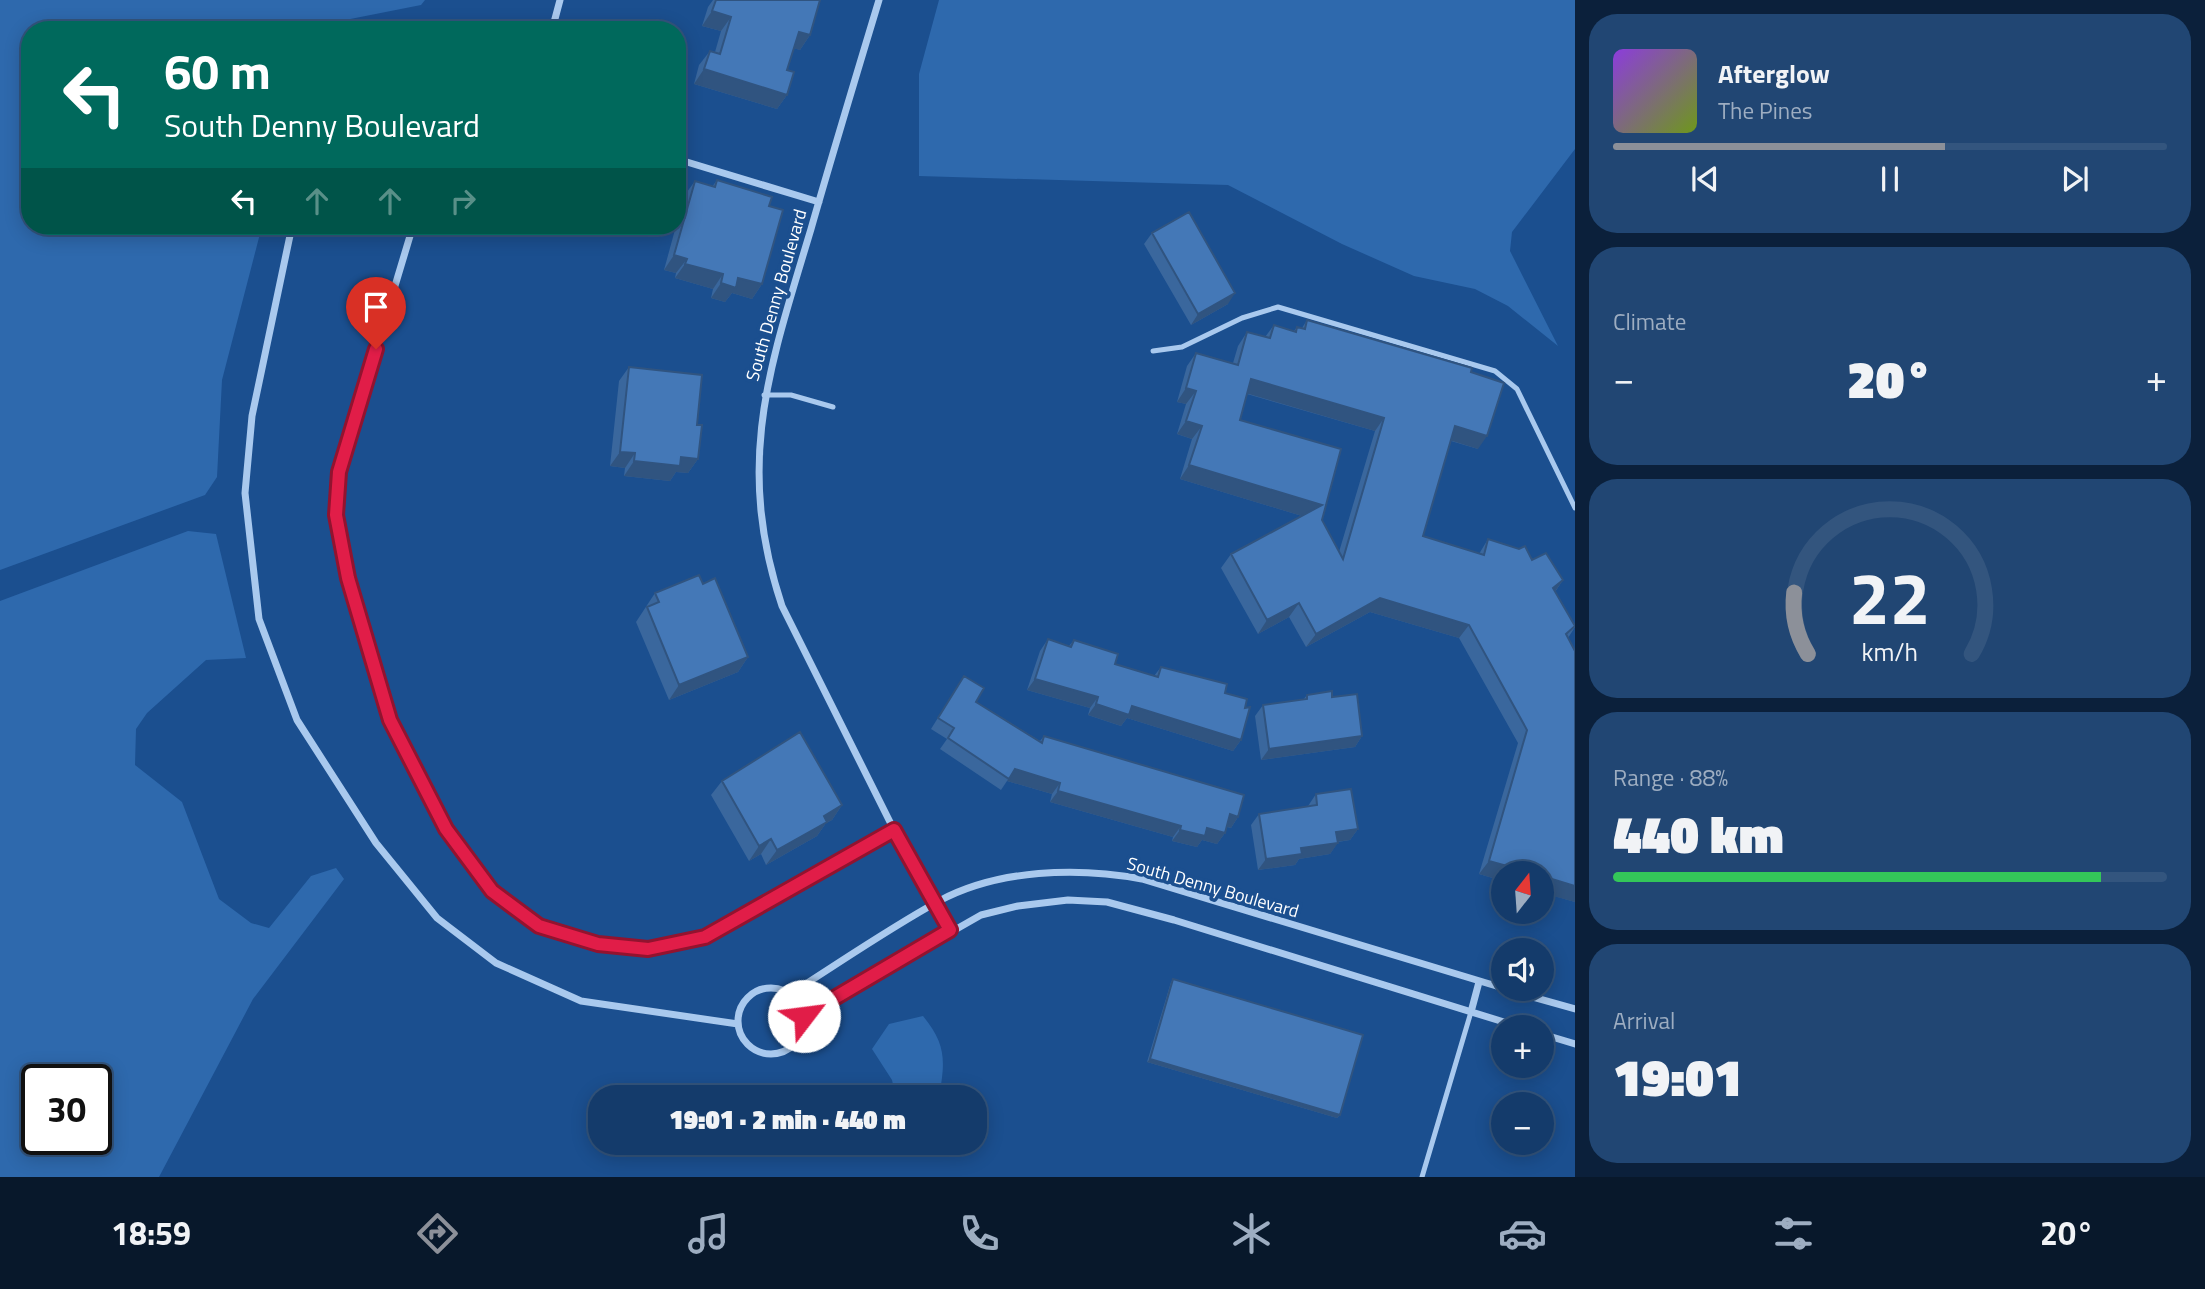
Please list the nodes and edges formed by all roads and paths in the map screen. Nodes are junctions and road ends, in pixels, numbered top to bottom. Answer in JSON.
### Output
{"nodes":[{"id":1,"x":560,"y":0,"type":"edge"},
{"id":2,"x":878,"y":0,"type":"edge"},
{"id":3,"x":554,"y":21,"type":"edge"},
{"id":4,"x":686,"y":162,"type":"edge"},
{"id":5,"x":819,"y":202,"type":"junction"},
{"id":6,"x":290,"y":235,"type":"edge"},
{"id":7,"x":410,"y":235,"type":"edge"},
{"id":8,"x":1153,"y":351,"type":"dead end"},
{"id":9,"x":764,"y":395,"type":"junction"},
{"id":10,"x":833,"y":407,"type":"dead end"},
{"id":11,"x":1575,"y":508,"type":"edge"},
{"id":12,"x":894,"y":830,"type":"junction"},
{"id":13,"x":936,"y":903,"type":"junction"},
{"id":14,"x":950,"y":930,"type":"junction"},
{"id":15,"x":1479,"y":982,"type":"junction"},
{"id":16,"x":1491,"y":985,"type":"edge"},
{"id":17,"x":790,"y":994,"type":"junction"},
{"id":18,"x":1547,"y":1001,"type":"edge"},
{"id":19,"x":1575,"y":1009,"type":"edge"},
{"id":20,"x":1471,"y":1013,"type":"junction"},
{"id":21,"x":804,"y":1016,"type":"junction"},
{"id":22,"x":1491,"y":1019,"type":"edge"},
{"id":23,"x":738,"y":1024,"type":"junction"},
{"id":24,"x":1554,"y":1038,"type":"edge"},
{"id":25,"x":1575,"y":1044,"type":"edge"},
{"id":26,"x":1422,"y":1177,"type":"edge"}],
"edges":[{"from":1,"to":3,"type":"street"},
{"from":2,"to":5,"type":"street","name":"South Denny Boulevard"},
{"from":4,"to":5,"type":"street"},
{"from":5,"to":9,"type":"street","name":"South Denny Boulevard"},
{"from":6,"to":23,"type":"street"},
{"from":7,"to":12,"type":"street"},
{"from":8,"to":11,"type":"lane"},
{"from":9,"to":10,"type":"lane"},
{"from":9,"to":12,"type":"street","name":"South Denny Boulevard"},
{"from":12,"to":13,"type":"street","name":"South Denny Boulevard"},
{"from":13,"to":14,"type":"street","name":"South Denny Boulevard"},
{"from":13,"to":15,"type":"street","name":"South Denny Boulevard"},
{"from":13,"to":17,"type":"street","name":"South Denny Boulevard"},
{"from":14,"to":20,"type":"street"},
{"from":14,"to":21,"type":"street"},
{"from":15,"to":16,"type":"street","name":"South Denny Boulevard"},
{"from":15,"to":20,"type":"street"},
{"from":17,"to":21,"type":"street"},
{"from":17,"to":23,"type":"street"},
{"from":18,"to":19,"type":"street","name":"South Denny Boulevard"},
{"from":20,"to":22,"type":"street"},
{"from":20,"to":26,"type":"lane"},
{"from":21,"to":23,"type":"street"},
{"from":24,"to":25,"type":"street"}]}
